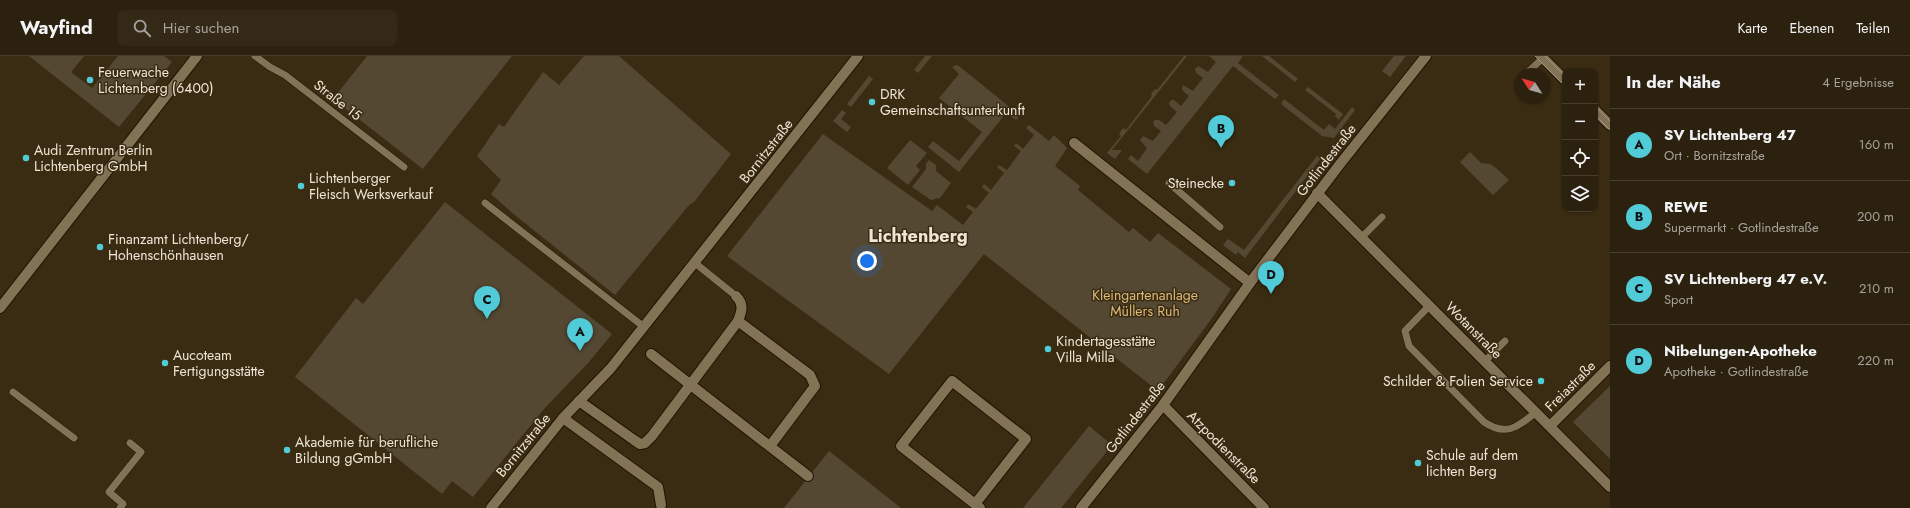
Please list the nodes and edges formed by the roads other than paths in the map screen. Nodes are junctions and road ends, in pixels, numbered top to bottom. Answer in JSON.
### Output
{"nodes":[{"id":1,"x":197,"y":56,"type":"edge"},
{"id":2,"x":255,"y":56,"type":"edge"},
{"id":3,"x":858,"y":56,"type":"edge"},
{"id":4,"x":1426,"y":56,"type":"edge"},
{"id":5,"x":1542,"y":57,"type":"edge"},
{"id":6,"x":1532,"y":68,"type":"edge"},
{"id":7,"x":1562,"y":77,"type":"edge"},
{"id":8,"x":1598,"y":113,"type":"edge"},
{"id":9,"x":1610,"y":125,"type":"edge"},
{"id":10,"x":1074,"y":143,"type":"dead end"},
{"id":11,"x":404,"y":167,"type":"dead end"},
{"id":12,"x":1169,"y":183,"type":"dead end"},
{"id":13,"x":1317,"y":193,"type":"junction"},
{"id":14,"x":485,"y":203,"type":"dead end"},
{"id":15,"x":1382,"y":217,"type":"dead end"},
{"id":16,"x":1220,"y":227,"type":"dead end"},
{"id":17,"x":1362,"y":237,"type":"junction"},
{"id":18,"x":695,"y":263,"type":"junction"},
{"id":19,"x":1250,"y":283,"type":"junction"},
{"id":20,"x":736,"y":296,"type":"joint"},
{"id":21,"x":1430,"y":305,"type":"junction"},
{"id":22,"x":0,"y":308,"type":"edge"},
{"id":23,"x":738,"y":321,"type":"junction"},
{"id":24,"x":644,"y":327,"type":"junction"},
{"id":25,"x":1505,"y":340,"type":"dead end"},
{"id":26,"x":651,"y":354,"type":"dead end"},
{"id":27,"x":1485,"y":361,"type":"junction"},
{"id":28,"x":1610,"y":366,"type":"edge"},
{"id":29,"x":691,"y":384,"type":"junction"},
{"id":30,"x":13,"y":392,"type":"dead end"},
{"id":31,"x":579,"y":401,"type":"junction"},
{"id":32,"x":1163,"y":405,"type":"junction"},
{"id":33,"x":1536,"y":412,"type":"junction"},
{"id":34,"x":563,"y":418,"type":"junction"},
{"id":35,"x":1550,"y":426,"type":"junction"},
{"id":36,"x":74,"y":438,"type":"dead end"},
{"id":37,"x":130,"y":443,"type":"dead end"},
{"id":38,"x":770,"y":446,"type":"junction"},
{"id":39,"x":808,"y":476,"type":"dead end"},
{"id":40,"x":1610,"y":486,"type":"edge"},
{"id":41,"x":661,"y":505,"type":"dead end"},
{"id":42,"x":977,"y":506,"type":"edge"},
{"id":43,"x":120,"y":508,"type":"edge"},
{"id":44,"x":491,"y":508,"type":"edge"},
{"id":45,"x":1081,"y":508,"type":"edge"},
{"id":46,"x":1264,"y":508,"type":"edge"}],
"edges":[{"from":1,"to":22,"type":"street"},
{"from":2,"to":11,"type":"lane","name":"Straße 15"},
{"from":3,"to":18,"type":"street","name":"Bornitzstraße"},
{"from":4,"to":13,"type":"street","name":"Gotlindestraße"},
{"from":5,"to":6,"type":"lane"},
{"from":5,"to":7,"type":"street"},
{"from":8,"to":9,"type":"street"},
{"from":10,"to":19,"type":"street"},
{"from":12,"to":16,"type":"lane"},
{"from":13,"to":17,"type":"street","name":"Wotanstraße"},
{"from":13,"to":19,"type":"street","name":"Gotlindestraße"},
{"from":14,"to":24,"type":"lane"},
{"from":15,"to":17,"type":"lane"},
{"from":17,"to":21,"type":"street","name":"Wotanstraße"},
{"from":18,"to":20,"type":"lane"},
{"from":18,"to":24,"type":"street","name":"Bornitzstraße"},
{"from":19,"to":32,"type":"street","name":"Gotlindestraße"},
{"from":20,"to":23,"type":"street"},
{"from":21,"to":27,"type":"street","name":"Wotanstraße"},
{"from":21,"to":33,"type":"lane"},
{"from":23,"to":29,"type":"street"},
{"from":23,"to":38,"type":"street"},
{"from":24,"to":31,"type":"street","name":"Bornitzstraße"},
{"from":25,"to":27,"type":"lane"},
{"from":26,"to":29,"type":"street"},
{"from":27,"to":33,"type":"street","name":"Wotanstraße"},
{"from":28,"to":35,"type":"street","name":"Freiastraße"},
{"from":29,"to":31,"type":"street"},
{"from":29,"to":38,"type":"street"},
{"from":30,"to":36,"type":"lane"},
{"from":31,"to":34,"type":"street","name":"Bornitzstraße"},
{"from":32,"to":45,"type":"street","name":"Gotlindestraße"},
{"from":32,"to":46,"type":"street","name":"Atzpodienstraße"},
{"from":33,"to":35,"type":"street","name":"Wotanstraße"},
{"from":34,"to":41,"type":"street"},
{"from":34,"to":44,"type":"street","name":"Bornitzstraße"},
{"from":35,"to":40,"type":"street","name":"Wotanstraße"},
{"from":37,"to":43,"type":"lane"},
{"from":38,"to":39,"type":"street"},
{"from":42,"to":42,"type":"street"}]}
